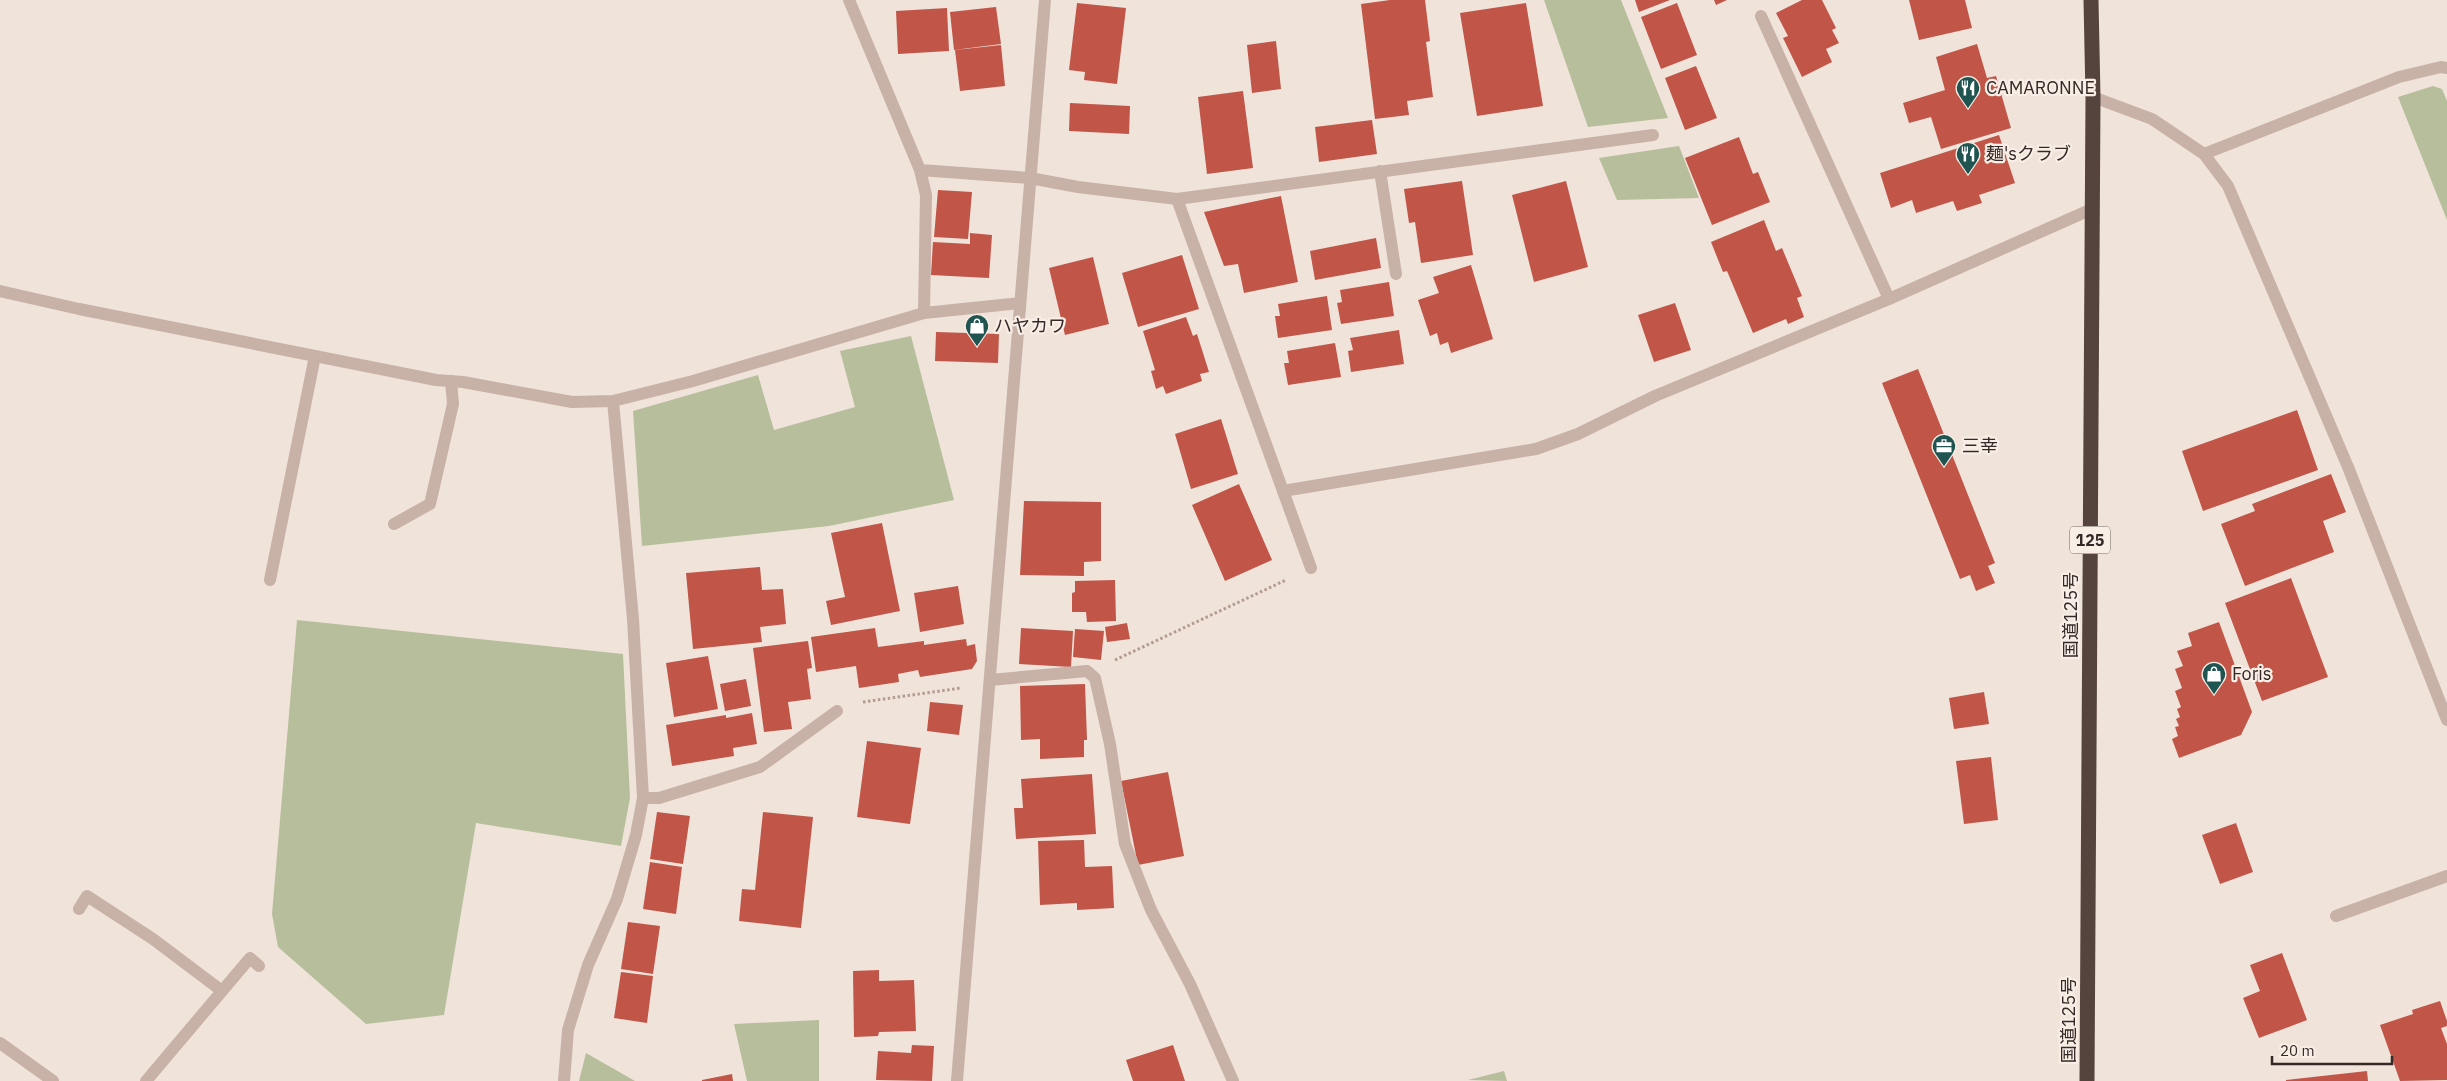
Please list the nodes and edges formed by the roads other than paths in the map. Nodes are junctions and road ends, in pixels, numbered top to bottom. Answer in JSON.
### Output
{"nodes":[{"id":1,"x":849,"y":0,"type":"edge"},
{"id":2,"x":1045,"y":0,"type":"edge"},
{"id":3,"x":2091,"y":0,"type":"edge"},
{"id":4,"x":1761,"y":16,"type":"dead end"},
{"id":5,"x":2447,"y":68,"type":"edge"},
{"id":6,"x":2093,"y":97,"type":"junction"},
{"id":7,"x":1653,"y":135,"type":"dead end"},
{"id":8,"x":2204,"y":154,"type":"junction"},
{"id":9,"x":920,"y":170,"type":"junction"},
{"id":10,"x":1380,"y":171,"type":"junction"},
{"id":11,"x":1030,"y":178,"type":"junction"},
{"id":12,"x":1177,"y":199,"type":"junction"},
{"id":13,"x":2092,"y":210,"type":"junction"},
{"id":14,"x":1396,"y":274,"type":"dead end"},
{"id":15,"x":0,"y":291,"type":"edge"},
{"id":16,"x":1889,"y":299,"type":"junction"},
{"id":17,"x":1020,"y":303,"type":"junction"},
{"id":18,"x":924,"y":313,"type":"junction"},
{"id":19,"x":315,"y":356,"type":"junction"},
{"id":20,"x":451,"y":381,"type":"junction"},
{"id":21,"x":613,"y":401,"type":"junction"},
{"id":22,"x":1282,"y":491,"type":"junction"},
{"id":23,"x":394,"y":524,"type":"dead end"},
{"id":24,"x":1311,"y":568,"type":"road end"},
{"id":25,"x":270,"y":580,"type":"dead end"},
{"id":26,"x":990,"y":680,"type":"junction"},
{"id":27,"x":837,"y":711,"type":"road end"},
{"id":28,"x":2447,"y":720,"type":"edge"},
{"id":29,"x":643,"y":798,"type":"junction"},
{"id":30,"x":2447,"y":876,"type":"edge"},
{"id":31,"x":78,"y":909,"type":"dead end"},
{"id":32,"x":2336,"y":916,"type":"dead end"},
{"id":33,"x":259,"y":966,"type":"dead end"},
{"id":34,"x":222,"y":991,"type":"junction"},
{"id":35,"x":0,"y":1043,"type":"edge"},
{"id":36,"x":53,"y":1081,"type":"edge"},
{"id":37,"x":146,"y":1081,"type":"edge"},
{"id":38,"x":564,"y":1081,"type":"edge"},
{"id":39,"x":957,"y":1081,"type":"edge"},
{"id":40,"x":1233,"y":1081,"type":"edge"},
{"id":41,"x":2087,"y":1081,"type":"edge"}],
"edges":[{"from":1,"to":9,"type":"street"},
{"from":2,"to":11,"type":"street"},
{"from":3,"to":6,"type":"highway","name":"国道125号","number":"125"},
{"from":4,"to":16,"type":"street"},
{"from":5,"to":8,"type":"street"},
{"from":6,"to":8,"type":"street"},
{"from":6,"to":13,"type":"highway","name":"国道125号","number":"125"},
{"from":7,"to":10,"type":"street"},
{"from":8,"to":28,"type":"street"},
{"from":9,"to":11,"type":"street"},
{"from":9,"to":18,"type":"street"},
{"from":10,"to":12,"type":"street"},
{"from":10,"to":14,"type":"street"},
{"from":11,"to":12,"type":"street"},
{"from":11,"to":17,"type":"street"},
{"from":12,"to":22,"type":"street"},
{"from":13,"to":16,"type":"street"},
{"from":13,"to":41,"type":"highway","name":"国道125号","number":"125"},
{"from":15,"to":19,"type":"street"},
{"from":16,"to":22,"type":"street"},
{"from":17,"to":18,"type":"street"},
{"from":17,"to":26,"type":"street"},
{"from":18,"to":21,"type":"street"},
{"from":19,"to":20,"type":"street"},
{"from":19,"to":25,"type":"street"},
{"from":20,"to":21,"type":"street"},
{"from":20,"to":23,"type":"street"},
{"from":21,"to":29,"type":"street"},
{"from":22,"to":24,"type":"street"},
{"from":26,"to":39,"type":"street"},
{"from":26,"to":40,"type":"street"},
{"from":27,"to":29,"type":"street"},
{"from":29,"to":38,"type":"street"},
{"from":30,"to":32,"type":"street"},
{"from":31,"to":34,"type":"street"},
{"from":33,"to":34,"type":"street"},
{"from":34,"to":37,"type":"street"},
{"from":35,"to":36,"type":"street"}]}
